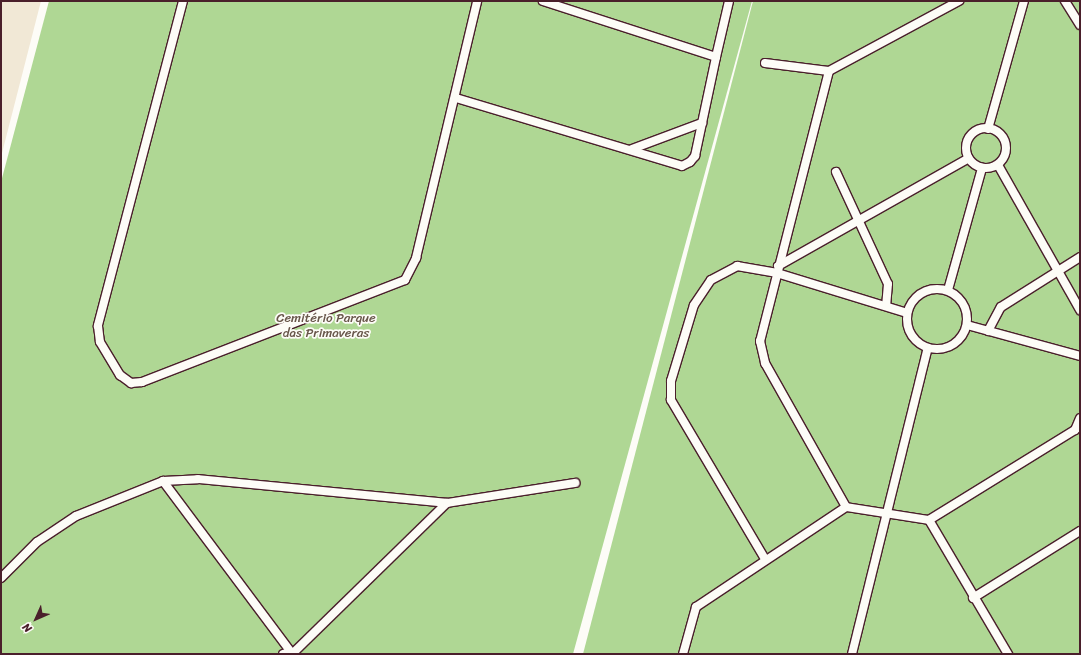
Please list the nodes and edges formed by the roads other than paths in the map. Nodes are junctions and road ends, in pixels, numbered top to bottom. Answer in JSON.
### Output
{"nodes":[{"id":1,"x":183,"y":1,"type":"edge"},
{"id":2,"x":477,"y":1,"type":"edge"},
{"id":3,"x":543,"y":1,"type":"edge"},
{"id":4,"x":729,"y":1,"type":"edge"},
{"id":5,"x":959,"y":1,"type":"edge"},
{"id":6,"x":1024,"y":1,"type":"edge"},
{"id":7,"x":1065,"y":1,"type":"edge"},
{"id":8,"x":1080,"y":25,"type":"edge"},
{"id":9,"x":716,"y":57,"type":"junction"},
{"id":10,"x":765,"y":63,"type":"dead end"},
{"id":11,"x":829,"y":71,"type":"junction"},
{"id":12,"x":456,"y":98,"type":"junction"},
{"id":13,"x":702,"y":122,"type":"junction"},
{"id":14,"x":988,"y":129,"type":"junction"},
{"id":15,"x":632,"y":149,"type":"junction"},
{"id":16,"x":969,"y":158,"type":"junction"},
{"id":17,"x":998,"y":165,"type":"junction"},
{"id":18,"x":982,"y":168,"type":"junction"},
{"id":19,"x":836,"y":172,"type":"dead end"},
{"id":20,"x":860,"y":217,"type":"junction"},
{"id":21,"x":1080,"y":257,"type":"edge"},
{"id":22,"x":777,"y":269,"type":"junction"},
{"id":23,"x":1058,"y":270,"type":"junction"},
{"id":24,"x":948,"y":290,"type":"junction"},
{"id":25,"x":886,"y":306,"type":"junction"},
{"id":26,"x":1080,"y":310,"type":"edge"},
{"id":27,"x":907,"y":313,"type":"junction"},
{"id":28,"x":967,"y":325,"type":"junction"},
{"id":29,"x":988,"y":331,"type":"junction"},
{"id":30,"x":928,"y":348,"type":"junction"},
{"id":31,"x":1080,"y":356,"type":"edge"},
{"id":32,"x":1080,"y":418,"type":"edge"},
{"id":33,"x":163,"y":481,"type":"junction"},
{"id":34,"x":575,"y":483,"type":"dead end"},
{"id":35,"x":447,"y":503,"type":"junction"},
{"id":36,"x":846,"y":507,"type":"junction"},
{"id":37,"x":887,"y":512,"type":"junction"},
{"id":38,"x":929,"y":520,"type":"junction"},
{"id":39,"x":1080,"y":531,"type":"edge"},
{"id":40,"x":765,"y":559,"type":"junction"},
{"id":41,"x":1,"y":578,"type":"edge"},
{"id":42,"x":973,"y":598,"type":"junction"},
{"id":43,"x":289,"y":653,"type":"edge"},
{"id":44,"x":683,"y":654,"type":"edge"},
{"id":45,"x":852,"y":654,"type":"edge"},
{"id":46,"x":1008,"y":654,"type":"edge"}],
"edges":[{"from":1,"to":12,"type":"lane"},
{"from":2,"to":12,"type":"lane"},
{"from":3,"to":9,"type":"lane"},
{"from":4,"to":9,"type":"lane"},
{"from":5,"to":11,"type":"lane"},
{"from":6,"to":14,"type":"lane"},
{"from":7,"to":8,"type":"lane"},
{"from":9,"to":13,"type":"lane"},
{"from":10,"to":11,"type":"lane"},
{"from":11,"to":22,"type":"lane"},
{"from":12,"to":15,"type":"lane"},
{"from":13,"to":15,"type":"lane"},
{"from":13,"to":15,"type":"lane"},
{"from":14,"to":16,"type":"lane"},
{"from":14,"to":17,"type":"lane"},
{"from":16,"to":18,"type":"lane"},
{"from":16,"to":20,"type":"lane"},
{"from":17,"to":18,"type":"lane"},
{"from":17,"to":23,"type":"lane"},
{"from":18,"to":24,"type":"lane"},
{"from":19,"to":20,"type":"lane"},
{"from":20,"to":22,"type":"lane"},
{"from":20,"to":25,"type":"lane"},
{"from":21,"to":23,"type":"lane"},
{"from":22,"to":25,"type":"lane"},
{"from":22,"to":36,"type":"lane"},
{"from":22,"to":40,"type":"lane"},
{"from":23,"to":26,"type":"lane"},
{"from":23,"to":29,"type":"lane"},
{"from":24,"to":27,"type":"lane"},
{"from":24,"to":28,"type":"lane"},
{"from":25,"to":27,"type":"lane"},
{"from":27,"to":30,"type":"lane"},
{"from":28,"to":29,"type":"lane"},
{"from":28,"to":30,"type":"lane"},
{"from":29,"to":31,"type":"lane"},
{"from":30,"to":37,"type":"lane"},
{"from":32,"to":38,"type":"lane"},
{"from":33,"to":35,"type":"lane"},
{"from":33,"to":41,"type":"lane"},
{"from":33,"to":43,"type":"lane"},
{"from":34,"to":35,"type":"lane"},
{"from":35,"to":43,"type":"lane"},
{"from":36,"to":37,"type":"lane"},
{"from":36,"to":40,"type":"lane"},
{"from":37,"to":38,"type":"lane"},
{"from":37,"to":45,"type":"lane"},
{"from":38,"to":42,"type":"lane"},
{"from":39,"to":42,"type":"lane"},
{"from":40,"to":44,"type":"lane"},
{"from":42,"to":46,"type":"lane"}]}
